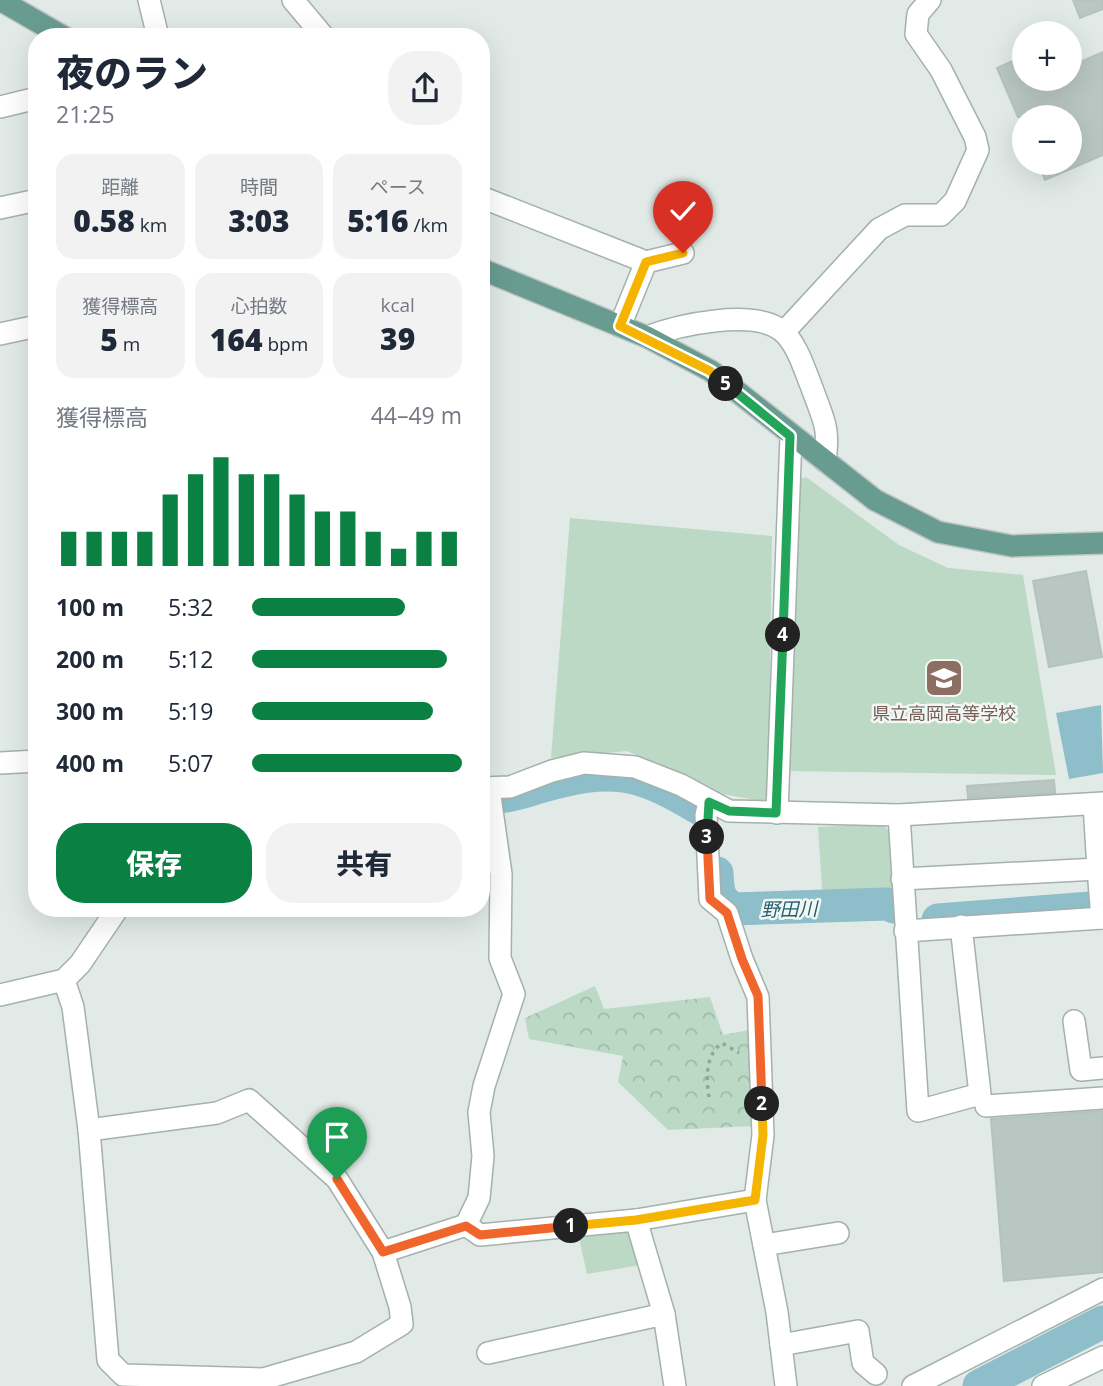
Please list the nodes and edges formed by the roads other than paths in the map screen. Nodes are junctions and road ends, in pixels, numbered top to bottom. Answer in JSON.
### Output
{"nodes":[{"id":1,"x":0,"y":0,"type":"edge"},
{"id":2,"x":149,"y":0,"type":"edge"},
{"id":3,"x":293,"y":0,"type":"edge"},
{"id":4,"x":930,"y":0,"type":"edge"},
{"id":5,"x":44,"y":28,"type":"edge"},
{"id":6,"x":156,"y":28,"type":"edge"},
{"id":7,"x":316,"y":28,"type":"edge"},
{"id":8,"x":28,"y":100,"type":"edge"},
{"id":9,"x":0,"y":107,"type":"edge"},
{"id":10,"x":490,"y":201,"type":"edge"},
{"id":11,"x":28,"y":202,"type":"edge"},
{"id":12,"x":0,"y":208,"type":"edge"},
{"id":13,"x":683,"y":253,"type":"dead end"},
{"id":14,"x":646,"y":262,"type":"junction"},
{"id":15,"x":490,"y":273,"type":"edge"},
{"id":16,"x":620,"y":326,"type":"junction"},
{"id":17,"x":28,"y":328,"type":"edge"},
{"id":18,"x":784,"y":332,"type":"junction"},
{"id":19,"x":0,"y":334,"type":"edge"},
{"id":20,"x":647,"y":337,"type":"junction"},
{"id":21,"x":790,"y":436,"type":"junction"},
{"id":22,"x":825,"y":460,"type":"junction"},
{"id":23,"x":1103,"y":542,"type":"edge"},
{"id":24,"x":28,"y":761,"type":"edge"},
{"id":25,"x":0,"y":763,"type":"edge"},
{"id":26,"x":490,"y":788,"type":"edge"},
{"id":27,"x":709,"y":802,"type":"junction"},
{"id":28,"x":1098,"y":803,"type":"edge"},
{"id":29,"x":776,"y":813,"type":"junction"},
{"id":30,"x":899,"y":814,"type":"junction"},
{"id":31,"x":490,"y":815,"type":"edge"},
{"id":32,"x":1098,"y":869,"type":"junction"},
{"id":33,"x":902,"y":879,"type":"junction"},
{"id":34,"x":112,"y":917,"type":"edge"},
{"id":35,"x":1102,"y":918,"type":"edge"},
{"id":36,"x":961,"y":926,"type":"junction"},
{"id":37,"x":905,"y":931,"type":"junction"},
{"id":38,"x":64,"y":980,"type":"junction"},
{"id":39,"x":0,"y":995,"type":"edge"},
{"id":40,"x":1074,"y":1021,"type":"dead end"},
{"id":41,"x":1103,"y":1068,"type":"edge"},
{"id":42,"x":1103,"y":1098,"type":"edge"},
{"id":43,"x":986,"y":1106,"type":"dead end"},
{"id":44,"x":89,"y":1130,"type":"junction"},
{"id":45,"x":755,"y":1200,"type":"junction"},
{"id":46,"x":636,"y":1220,"type":"junction"},
{"id":47,"x":466,"y":1226,"type":"junction"},
{"id":48,"x":838,"y":1233,"type":"dead end"},
{"id":49,"x":764,"y":1245,"type":"junction"},
{"id":50,"x":383,"y":1252,"type":"junction"},
{"id":51,"x":1103,"y":1289,"type":"edge"},
{"id":52,"x":664,"y":1314,"type":"junction"},
{"id":53,"x":781,"y":1345,"type":"junction"},
{"id":54,"x":488,"y":1353,"type":"dead end"},
{"id":55,"x":1103,"y":1357,"type":"edge"},
{"id":56,"x":876,"y":1374,"type":"dead end"},
{"id":57,"x":122,"y":1381,"type":"edge"},
{"id":58,"x":1051,"y":1384,"type":"edge"},
{"id":59,"x":675,"y":1386,"type":"edge"},
{"id":60,"x":786,"y":1386,"type":"edge"},
{"id":61,"x":913,"y":1386,"type":"edge"}],
"edges":[{"from":1,"to":5,"type":"main road"},
{"from":2,"to":6,"type":"street"},
{"from":3,"to":7,"type":"street"},
{"from":4,"to":18,"type":"street"},
{"from":8,"to":9,"type":"street"},
{"from":10,"to":14,"type":"street"},
{"from":11,"to":12,"type":"street"},
{"from":13,"to":14,"type":"street"},
{"from":14,"to":16,"type":"street"},
{"from":15,"to":16,"type":"main road"},
{"from":16,"to":20,"type":"main road"},
{"from":17,"to":19,"type":"street"},
{"from":18,"to":20,"type":"street"},
{"from":18,"to":22,"type":"street"},
{"from":20,"to":21,"type":"main road"},
{"from":21,"to":22,"type":"main road"},
{"from":21,"to":29,"type":"street"},
{"from":22,"to":23,"type":"main road"},
{"from":24,"to":25,"type":"street"},
{"from":26,"to":27,"type":"street"},
{"from":27,"to":29,"type":"street"},
{"from":27,"to":45,"type":"street"},
{"from":28,"to":30,"type":"street"},
{"from":28,"to":32,"type":"street"},
{"from":29,"to":30,"type":"street"},
{"from":30,"to":33,"type":"street"},
{"from":31,"to":47,"type":"street"},
{"from":32,"to":33,"type":"street"},
{"from":32,"to":35,"type":"street"},
{"from":33,"to":37,"type":"street"},
{"from":34,"to":38,"type":"street"},
{"from":35,"to":36,"type":"street"},
{"from":36,"to":37,"type":"street"},
{"from":36,"to":37,"type":"street"},
{"from":38,"to":39,"type":"street"},
{"from":38,"to":44,"type":"street"},
{"from":40,"to":41,"type":"street"},
{"from":42,"to":43,"type":"street"},
{"from":44,"to":50,"type":"street"},
{"from":44,"to":57,"type":"street"},
{"from":45,"to":46,"type":"street"},
{"from":45,"to":49,"type":"street"},
{"from":46,"to":47,"type":"street"},
{"from":46,"to":52,"type":"street"},
{"from":47,"to":50,"type":"street"},
{"from":48,"to":49,"type":"street"},
{"from":49,"to":53,"type":"street"},
{"from":50,"to":57,"type":"street"},
{"from":51,"to":61,"type":"street"},
{"from":52,"to":54,"type":"street"},
{"from":52,"to":59,"type":"street"},
{"from":53,"to":56,"type":"street"},
{"from":53,"to":60,"type":"street"},
{"from":55,"to":58,"type":"street"}]}
